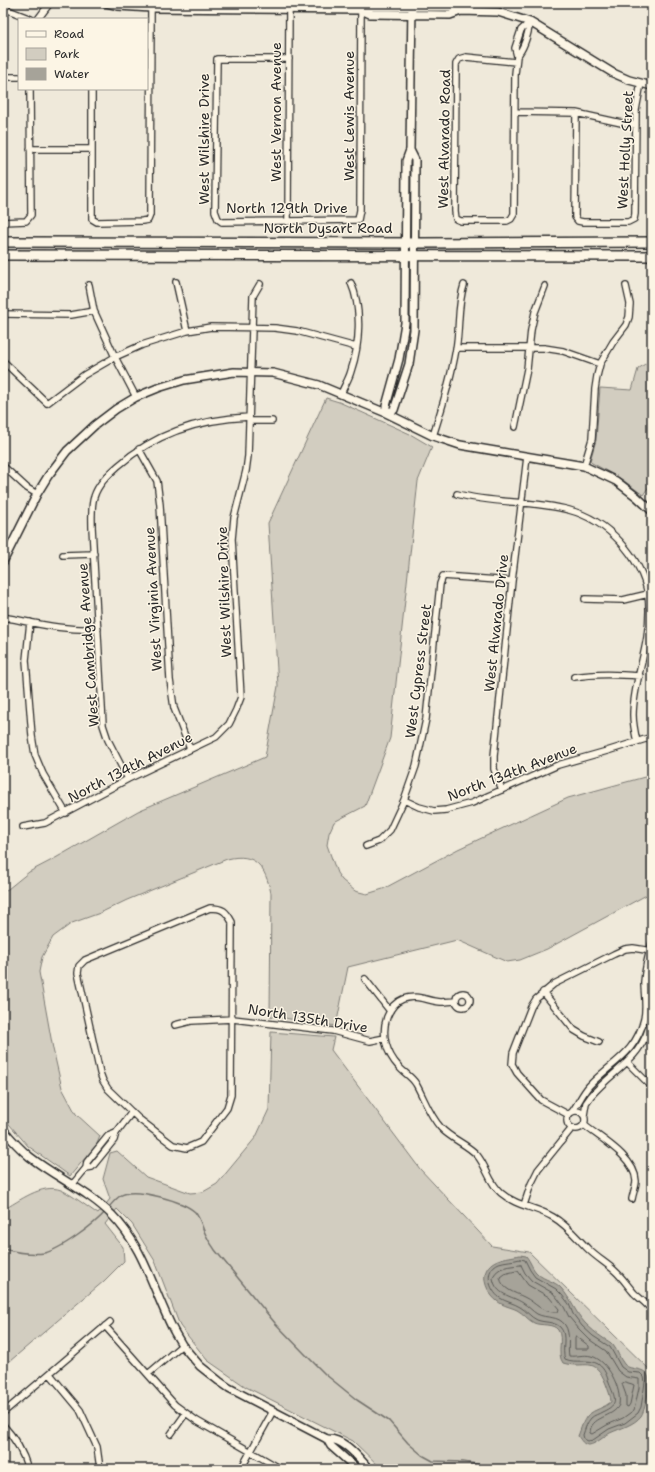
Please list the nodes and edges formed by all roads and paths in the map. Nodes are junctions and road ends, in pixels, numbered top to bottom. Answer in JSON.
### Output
{"nodes":[{"id":1,"x":50,"y":3,"type":"edge"},
{"id":2,"x":106,"y":3,"type":"edge"},
{"id":3,"x":118,"y":5,"type":"edge"},
{"id":4,"x":206,"y":6,"type":"edge"},
{"id":5,"x":289,"y":6,"type":"edge"},
{"id":6,"x":461,"y":7,"type":"edge"},
{"id":7,"x":3,"y":8,"type":"edge"},
{"id":8,"x":152,"y":8,"type":"junction"},
{"id":9,"x":412,"y":8,"type":"edge"},
{"id":10,"x":361,"y":10,"type":"junction"},
{"id":11,"x":28,"y":18,"type":"edge"},
{"id":12,"x":39,"y":18,"type":"edge"},
{"id":13,"x":530,"y":22,"type":"junction"},
{"id":14,"x":149,"y":50,"type":"edge"},
{"id":15,"x":288,"y":59,"type":"junction"},
{"id":16,"x":516,"y":62,"type":"junction"},
{"id":17,"x":3,"y":77,"type":"edge"},
{"id":18,"x":18,"y":77,"type":"edge"},
{"id":19,"x":641,"y":83,"type":"junction"},
{"id":20,"x":652,"y":86,"type":"edge"},
{"id":21,"x":30,"y":90,"type":"edge"},
{"id":22,"x":92,"y":90,"type":"edge"},
{"id":23,"x":515,"y":112,"type":"junction"},
{"id":24,"x":576,"y":113,"type":"junction"},
{"id":25,"x":636,"y":125,"type":"junction"},
{"id":26,"x":30,"y":149,"type":"junction"},
{"id":27,"x":91,"y":149,"type":"junction"},
{"id":28,"x":218,"y":219,"type":"joint"},
{"id":29,"x":358,"y":220,"type":"joint"},
{"id":30,"x":3,"y":222,"type":"edge"},
{"id":31,"x":288,"y":222,"type":"junction"},
{"id":32,"x":3,"y":242,"type":"edge"},
{"id":33,"x":411,"y":242,"type":"junction"},
{"id":34,"x":652,"y":242,"type":"edge"},
{"id":35,"x":3,"y":255,"type":"edge"},
{"id":36,"x":411,"y":255,"type":"junction"},
{"id":37,"x":652,"y":256,"type":"edge"},
{"id":38,"x":176,"y":282,"type":"dead end"},
{"id":39,"x":352,"y":282,"type":"dead end"},
{"id":40,"x":260,"y":284,"type":"dead end"},
{"id":41,"x":464,"y":285,"type":"dead end"},
{"id":42,"x":89,"y":286,"type":"dead end"},
{"id":43,"x":544,"y":286,"type":"dead end"},
{"id":44,"x":626,"y":286,"type":"dead end"},
{"id":45,"x":94,"y":311,"type":"junction"},
{"id":46,"x":3,"y":314,"type":"edge"},
{"id":47,"x":252,"y":327,"type":"junction"},
{"id":48,"x":187,"y":331,"type":"junction"},
{"id":49,"x":356,"y":347,"type":"junction"},
{"id":50,"x":456,"y":348,"type":"junction"},
{"id":51,"x":529,"y":348,"type":"junction"},
{"id":52,"x":115,"y":357,"type":"junction"},
{"id":53,"x":3,"y":361,"type":"edge"},
{"id":54,"x":600,"y":364,"type":"junction"},
{"id":55,"x":250,"y":372,"type":"junction"},
{"id":56,"x":341,"y":394,"type":"junction"},
{"id":57,"x":136,"y":397,"type":"junction"},
{"id":58,"x":386,"y":413,"type":"junction"},
{"id":59,"x":249,"y":419,"type":"junction"},
{"id":60,"x":272,"y":421,"type":"dead end"},
{"id":61,"x":515,"y":428,"type":"dead end"},
{"id":62,"x":433,"y":436,"type":"junction"},
{"id":63,"x":139,"y":449,"type":"junction"},
{"id":64,"x":527,"y":457,"type":"junction"},
{"id":65,"x":3,"y":466,"type":"edge"},
{"id":66,"x":584,"y":466,"type":"junction"},
{"id":67,"x":37,"y":494,"type":"junction"},
{"id":68,"x":457,"y":494,"type":"dead end"},
{"id":69,"x":521,"y":504,"type":"junction"},
{"id":70,"x":652,"y":511,"type":"edge"},
{"id":71,"x":64,"y":554,"type":"dead end"},
{"id":72,"x":94,"y":554,"type":"junction"},
{"id":73,"x":3,"y":562,"type":"edge"},
{"id":74,"x":512,"y":581,"type":"junction"},
{"id":75,"x":648,"y":594,"type":"junction"},
{"id":76,"x":585,"y":599,"type":"dead end"},
{"id":77,"x":3,"y":618,"type":"edge"},
{"id":78,"x":30,"y":622,"type":"junction"},
{"id":79,"x":98,"y":629,"type":"junction"},
{"id":80,"x":640,"y":676,"type":"junction"},
{"id":81,"x":574,"y":678,"type":"dead end"},
{"id":82,"x":236,"y":710,"type":"joint"},
{"id":83,"x":652,"y":737,"type":"edge"},
{"id":84,"x":637,"y":742,"type":"junction"},
{"id":85,"x":190,"y":749,"type":"junction"},
{"id":86,"x":128,"y":779,"type":"junction"},
{"id":87,"x":502,"y":790,"type":"junction"},
{"id":88,"x":404,"y":800,"type":"junction"},
{"id":89,"x":66,"y":813,"type":"junction"},
{"id":90,"x":23,"y":827,"type":"dead end"},
{"id":91,"x":366,"y":846,"type":"dead end"},
{"id":92,"x":652,"y":943,"type":"edge"},
{"id":93,"x":651,"y":951,"type":"edge"},
{"id":94,"x":365,"y":980,"type":"dead end"},
{"id":95,"x":543,"y":992,"type":"junction"},
{"id":96,"x":456,"y":1001,"type":"dead end"},
{"id":97,"x":390,"y":1011,"type":"junction"},
{"id":98,"x":652,"y":1016,"type":"edge"},
{"id":99,"x":233,"y":1019,"type":"junction"},
{"id":100,"x":176,"y":1025,"type":"dead end"},
{"id":101,"x":385,"y":1038,"type":"junction"},
{"id":102,"x":599,"y":1042,"type":"dead end"},
{"id":103,"x":628,"y":1063,"type":"junction"},
{"id":104,"x":652,"y":1087,"type":"edge"},
{"id":105,"x":132,"y":1112,"type":"junction"},
{"id":106,"x":571,"y":1114,"type":"junction"},
{"id":107,"x":584,"y":1115,"type":"junction"},
{"id":108,"x":584,"y":1126,"type":"junction"},
{"id":109,"x":572,"y":1128,"type":"junction"},
{"id":110,"x":3,"y":1129,"type":"edge"},
{"id":111,"x":116,"y":1133,"type":"junction"},
{"id":112,"x":99,"y":1148,"type":"junction"},
{"id":113,"x":104,"y":1153,"type":"junction"},
{"id":114,"x":86,"y":1168,"type":"junction"},
{"id":115,"x":72,"y":1185,"type":"junction"},
{"id":116,"x":632,"y":1199,"type":"dead end"},
{"id":117,"x":524,"y":1204,"type":"junction"},
{"id":118,"x":652,"y":1297,"type":"edge"},
{"id":119,"x":643,"y":1299,"type":"junction"},
{"id":120,"x":650,"y":1310,"type":"edge"},
{"id":121,"x":110,"y":1322,"type":"dead end"},
{"id":122,"x":105,"y":1326,"type":"junction"},
{"id":123,"x":182,"y":1345,"type":"junction"},
{"id":124,"x":50,"y":1374,"type":"junction"},
{"id":125,"x":148,"y":1374,"type":"junction"},
{"id":126,"x":273,"y":1411,"type":"junction"},
{"id":127,"x":3,"y":1413,"type":"edge"},
{"id":128,"x":186,"y":1414,"type":"junction"},
{"id":129,"x":3,"y":1425,"type":"edge"},
{"id":130,"x":171,"y":1434,"type":"dead end"},
{"id":131,"x":327,"y":1439,"type":"junction"},
{"id":132,"x":251,"y":1452,"type":"junction"},
{"id":133,"x":28,"y":1469,"type":"edge"},
{"id":134,"x":100,"y":1469,"type":"edge"},
{"id":135,"x":241,"y":1469,"type":"edge"},
{"id":136,"x":281,"y":1469,"type":"edge"},
{"id":137,"x":357,"y":1469,"type":"edge"},
{"id":138,"x":369,"y":1469,"type":"edge"}],
"edges":[{"from":1,"to":12,"type":"street"},
{"from":2,"to":3,"type":"street"},
{"from":3,"to":8,"type":"street"},
{"from":4,"to":5,"type":"street"},
{"from":4,"to":8,"type":"street"},
{"from":5,"to":10,"type":"street"},
{"from":5,"to":15,"type":"street","name":"West Vernon Avenue"},
{"from":6,"to":9,"type":"street"},
{"from":6,"to":13,"type":"street"},
{"from":7,"to":11,"type":"street"},
{"from":8,"to":14,"type":"street"},
{"from":9,"to":10,"type":"street"},
{"from":9,"to":33,"type":"street"},
{"from":10,"to":29,"type":"street","name":"West Lewis Avenue"},
{"from":13,"to":16,"type":"street"},
{"from":13,"to":19,"type":"street"},
{"from":14,"to":27,"type":"street"},
{"from":15,"to":28,"type":"street","name":"West Wilshire Drive"},
{"from":15,"to":31,"type":"street","name":"West Vernon Avenue"},
{"from":16,"to":23,"type":"street"},
{"from":16,"to":23,"type":"street","name":"West Alvarado Road"},
{"from":17,"to":18,"type":"street"},
{"from":19,"to":20,"type":"street"},
{"from":19,"to":25,"type":"street","name":"West Holly Street"},
{"from":21,"to":26,"type":"street"},
{"from":22,"to":27,"type":"street"},
{"from":23,"to":24,"type":"street"},
{"from":24,"to":25,"type":"street"},
{"from":24,"to":25,"type":"street","name":"West Holly Street"},
{"from":26,"to":27,"type":"street"},
{"from":26,"to":30,"type":"street"},
{"from":28,"to":31,"type":"street","name":"North 129th Drive"},
{"from":29,"to":31,"type":"street","name":"North 129th Drive"},
{"from":32,"to":33,"type":"main road","name":"North Dysart Road"},
{"from":33,"to":34,"type":"main road","name":"North Dysart Road"},
{"from":33,"to":36,"type":"street"},
{"from":35,"to":36,"type":"main road","name":"North Dysart Road"},
{"from":36,"to":37,"type":"main road","name":"North Dysart Road"},
{"from":36,"to":58,"type":"street"},
{"from":36,"to":58,"type":"street"},
{"from":38,"to":48,"type":"street"},
{"from":39,"to":49,"type":"street"},
{"from":40,"to":47,"type":"street","name":"West Wilshire Drive"},
{"from":41,"to":50,"type":"street"},
{"from":42,"to":45,"type":"street"},
{"from":43,"to":51,"type":"street"},
{"from":44,"to":54,"type":"street"},
{"from":45,"to":46,"type":"street"},
{"from":45,"to":52,"type":"street"},
{"from":47,"to":48,"type":"street"},
{"from":47,"to":49,"type":"street"},
{"from":47,"to":55,"type":"street","name":"West Wilshire Drive"},
{"from":48,"to":52,"type":"street"},
{"from":49,"to":56,"type":"street"},
{"from":50,"to":51,"type":"street"},
{"from":50,"to":62,"type":"street"},
{"from":51,"to":54,"type":"street"},
{"from":51,"to":61,"type":"street"},
{"from":52,"to":53,"type":"street"},
{"from":52,"to":57,"type":"street"},
{"from":54,"to":66,"type":"street"},
{"from":55,"to":56,"type":"street"},
{"from":55,"to":57,"type":"street"},
{"from":55,"to":59,"type":"street","name":"West Wilshire Drive"},
{"from":56,"to":58,"type":"street"},
{"from":57,"to":67,"type":"street"},
{"from":58,"to":62,"type":"street"},
{"from":59,"to":60,"type":"street"},
{"from":59,"to":63,"type":"street"},
{"from":59,"to":82,"type":"street","name":"West Wilshire Drive"},
{"from":62,"to":64,"type":"street"},
{"from":63,"to":72,"type":"street","name":"West Cambridge Avenue"},
{"from":63,"to":85,"type":"street","name":"West Virginia Avenue"},
{"from":64,"to":66,"type":"street"},
{"from":64,"to":69,"type":"street","name":"West Alvarado Drive"},
{"from":65,"to":67,"type":"street"},
{"from":66,"to":70,"type":"street"},
{"from":67,"to":73,"type":"street"},
{"from":68,"to":69,"type":"street"},
{"from":69,"to":74,"type":"street","name":"West Alvarado Drive"},
{"from":69,"to":75,"type":"street"},
{"from":71,"to":72,"type":"street","name":"West Cambridge Avenue"},
{"from":72,"to":79,"type":"street","name":"West Cambridge Avenue"},
{"from":74,"to":87,"type":"street","name":"West Alvarado Drive"},
{"from":74,"to":88,"type":"street","name":"West Cypress Street"},
{"from":75,"to":76,"type":"street"},
{"from":75,"to":80,"type":"street"},
{"from":77,"to":78,"type":"street"},
{"from":78,"to":79,"type":"street"},
{"from":78,"to":89,"type":"street"},
{"from":79,"to":86,"type":"street","name":"West Cambridge Avenue"},
{"from":80,"to":81,"type":"street"},
{"from":80,"to":84,"type":"street"},
{"from":82,"to":85,"type":"street","name":"North 134th Avenue"},
{"from":83,"to":84,"type":"street","name":"North 134th Avenue"},
{"from":84,"to":87,"type":"street","name":"North 134th Avenue"},
{"from":85,"to":86,"type":"street","name":"North 134th Avenue"},
{"from":86,"to":89,"type":"street","name":"North 134th Avenue"},
{"from":87,"to":88,"type":"street","name":"North 134th Avenue"},
{"from":88,"to":91,"type":"street","name":"West Cypress Street"},
{"from":89,"to":90,"type":"street","name":"North 134th Avenue"},
{"from":92,"to":93,"type":"street"},
{"from":93,"to":95,"type":"street"},
{"from":93,"to":106,"type":"street"},
{"from":94,"to":97,"type":"street"},
{"from":95,"to":102,"type":"street"},
{"from":95,"to":106,"type":"street"},
{"from":96,"to":97,"type":"street"},
{"from":97,"to":101,"type":"street","name":"North 135th Drive"},
{"from":98,"to":103,"type":"street"},
{"from":99,"to":100,"type":"street","name":"North 135th Drive"},
{"from":99,"to":101,"type":"street","name":"North 135th Drive"},
{"from":99,"to":105,"type":"street"},
{"from":99,"to":105,"type":"street"},
{"from":101,"to":117,"type":"street"},
{"from":103,"to":104,"type":"street"},
{"from":103,"to":107,"type":"street"},
{"from":105,"to":111,"type":"street"},
{"from":106,"to":107,"type":"street"},
{"from":106,"to":109,"type":"street"},
{"from":107,"to":108,"type":"street"},
{"from":108,"to":109,"type":"street"},
{"from":108,"to":116,"type":"street"},
{"from":109,"to":117,"type":"street"},
{"from":110,"to":115,"type":"street"},
{"from":111,"to":112,"type":"street"},
{"from":111,"to":113,"type":"street"},
{"from":112,"to":113,"type":"street"},
{"from":112,"to":114,"type":"street"},
{"from":113,"to":114,"type":"street"},
{"from":114,"to":115,"type":"street"},
{"from":115,"to":123,"type":"street"},
{"from":117,"to":119,"type":"street"},
{"from":118,"to":119,"type":"street"},
{"from":118,"to":120,"type":"street"},
{"from":119,"to":120,"type":"street"},
{"from":121,"to":122,"type":"street"},
{"from":122,"to":124,"type":"street"},
{"from":122,"to":125,"type":"street"},
{"from":123,"to":125,"type":"street"},
{"from":123,"to":126,"type":"street"},
{"from":124,"to":127,"type":"street"},
{"from":124,"to":134,"type":"street"},
{"from":125,"to":128,"type":"street"},
{"from":126,"to":131,"type":"street"},
{"from":126,"to":132,"type":"street"},
{"from":128,"to":130,"type":"street"},
{"from":128,"to":132,"type":"street"},
{"from":129,"to":133,"type":"street"},
{"from":131,"to":137,"type":"street"},
{"from":131,"to":138,"type":"street"},
{"from":132,"to":135,"type":"street"},
{"from":132,"to":136,"type":"street"}]}
